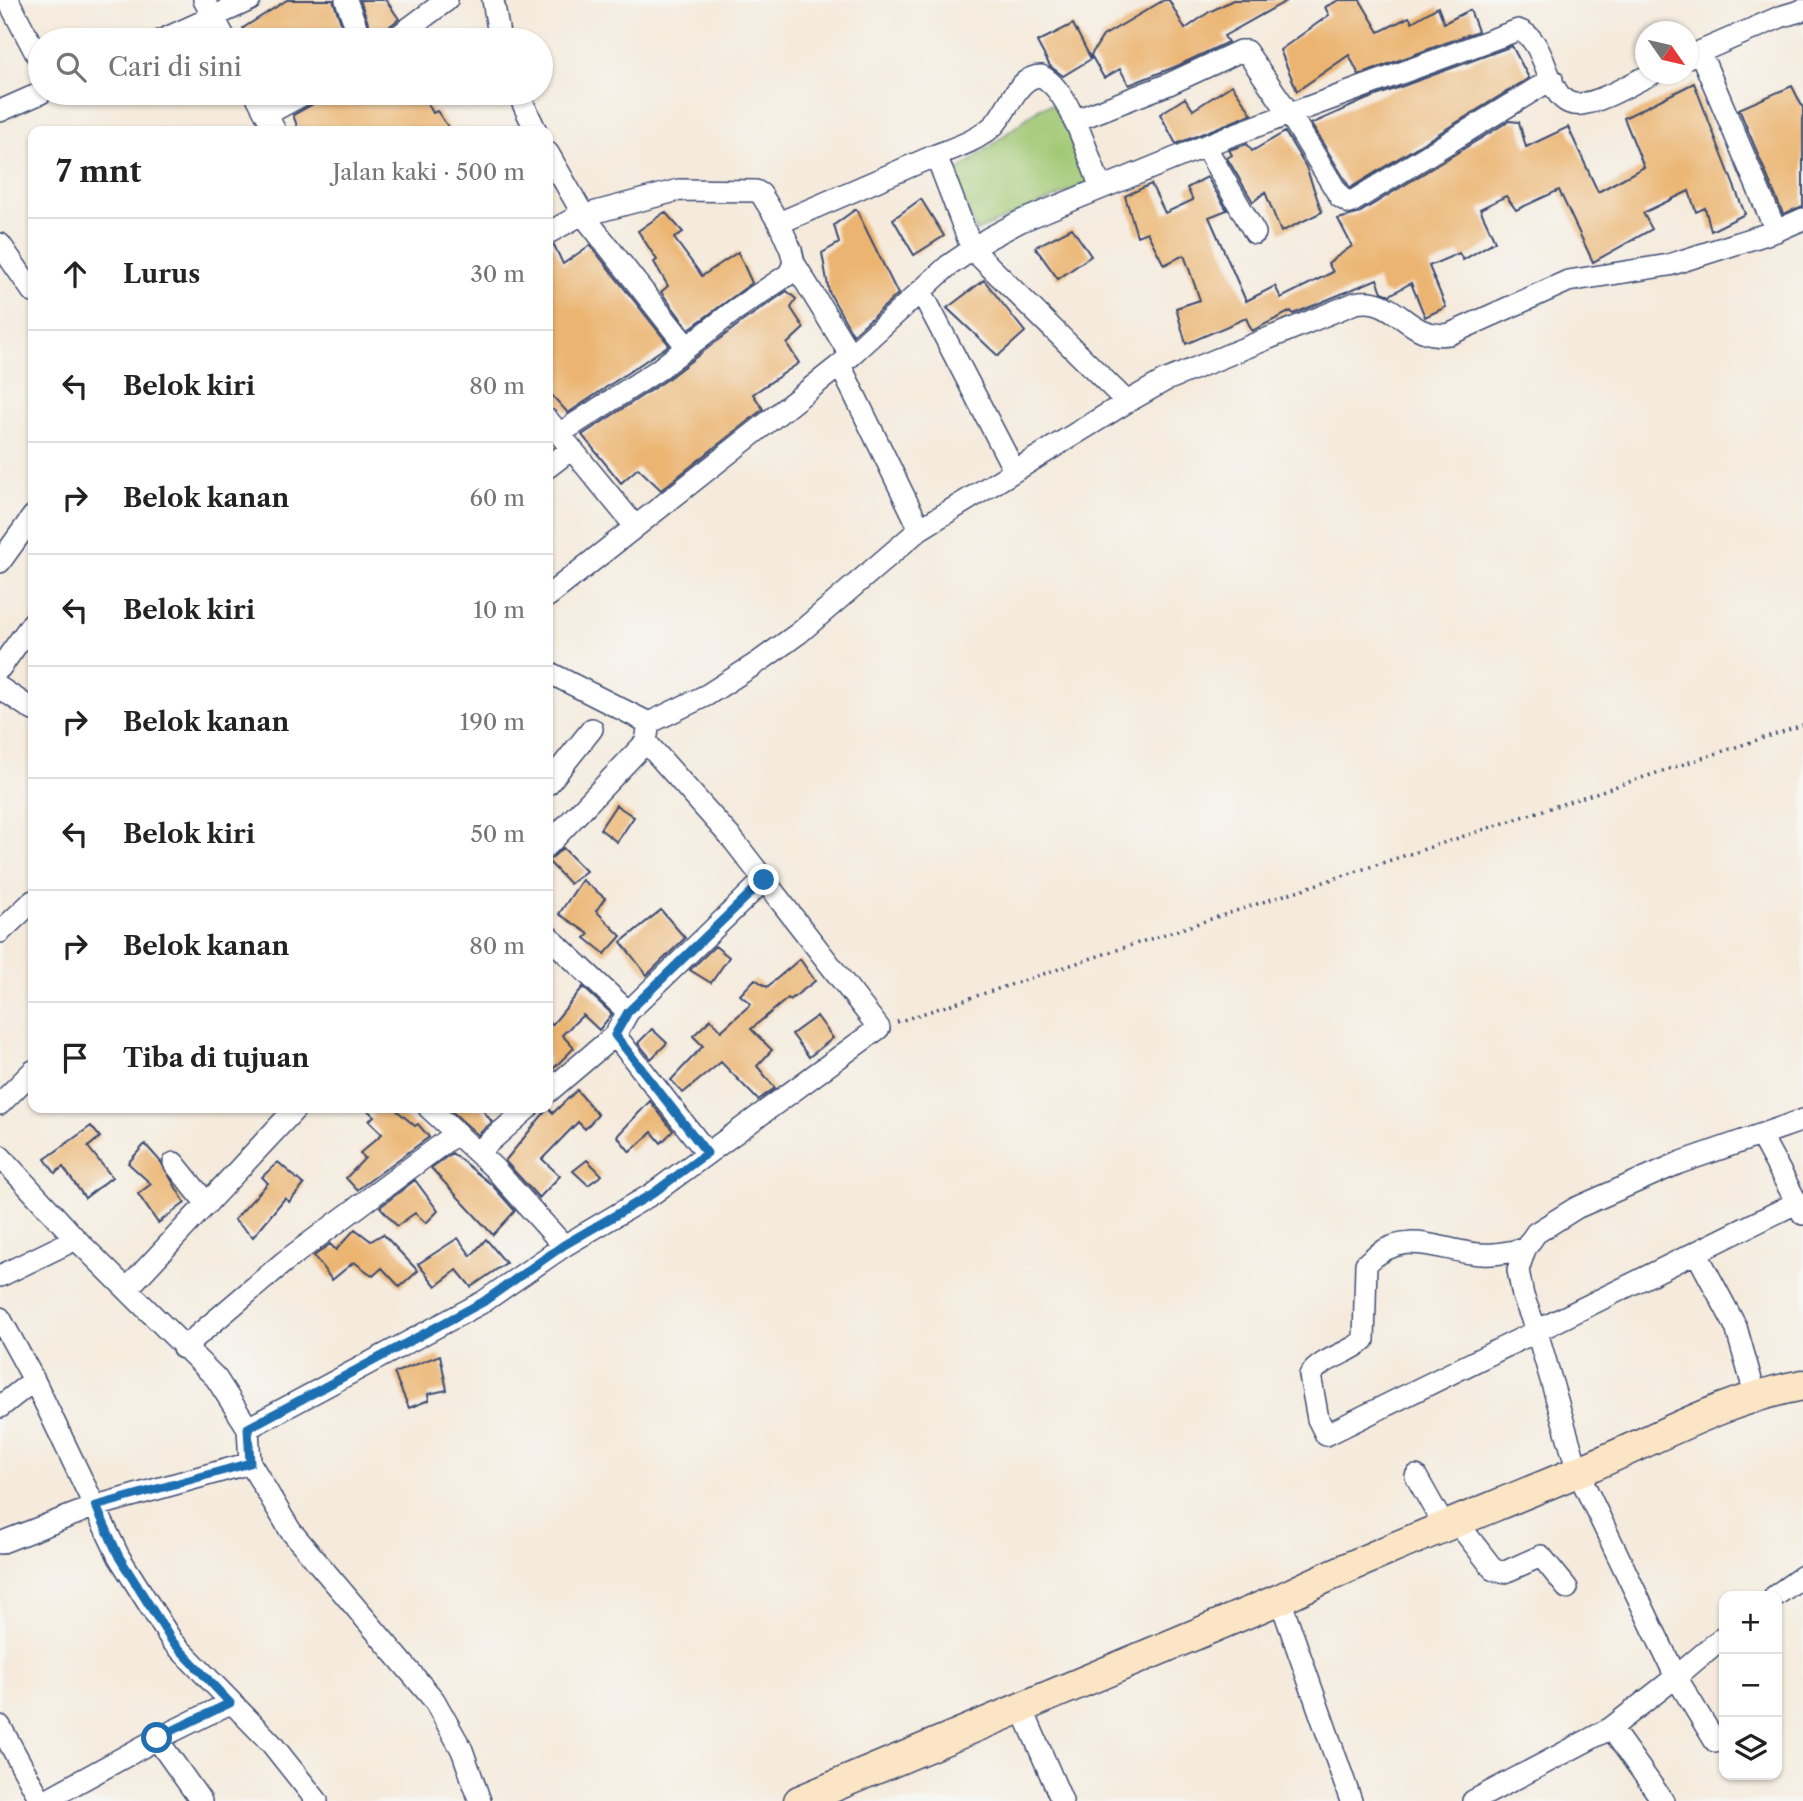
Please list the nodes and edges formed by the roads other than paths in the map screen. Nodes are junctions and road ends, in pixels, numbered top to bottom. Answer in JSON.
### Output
{"nodes":[{"id":1,"x":8,"y":0,"type":"edge"},
{"id":2,"x":250,"y":0,"type":"edge"},
{"id":3,"x":346,"y":0,"type":"edge"},
{"id":4,"x":447,"y":0,"type":"edge"},
{"id":5,"x":493,"y":0,"type":"edge"},
{"id":6,"x":209,"y":9,"type":"edge"},
{"id":7,"x":1803,"y":10,"type":"edge"},
{"id":8,"x":180,"y":28,"type":"edge"},
{"id":9,"x":219,"y":28,"type":"edge"},
{"id":10,"x":356,"y":28,"type":"edge"},
{"id":11,"x":409,"y":28,"type":"edge"},
{"id":12,"x":498,"y":28,"type":"edge"},
{"id":13,"x":28,"y":38,"type":"edge"},
{"id":14,"x":1698,"y":53,"type":"edge"},
{"id":15,"x":1698,"y":64,"type":"edge"},
{"id":16,"x":1552,"y":79,"type":"junction"},
{"id":17,"x":1635,"y":81,"type":"edge"},
{"id":18,"x":28,"y":99,"type":"edge"},
{"id":19,"x":261,"y":105,"type":"edge"},
{"id":20,"x":292,"y":105,"type":"edge"},
{"id":21,"x":524,"y":105,"type":"edge"},
{"id":22,"x":0,"y":111,"type":"edge"},
{"id":23,"x":1291,"y":116,"type":"junction"},
{"id":24,"x":1074,"y":121,"type":"junction"},
{"id":25,"x":271,"y":123,"type":"edge"},
{"id":26,"x":534,"y":126,"type":"edge"},
{"id":27,"x":1205,"y":146,"type":"junction"},
{"id":28,"x":936,"y":155,"type":"junction"},
{"id":29,"x":553,"y":162,"type":"edge"},
{"id":30,"x":1101,"y":188,"type":"junction"},
{"id":31,"x":583,"y":216,"type":"junction"},
{"id":32,"x":1803,"y":219,"type":"edge"},
{"id":33,"x":779,"y":223,"type":"junction"},
{"id":34,"x":553,"y":231,"type":"edge"},
{"id":35,"x":1776,"y":231,"type":"junction"},
{"id":36,"x":1255,"y":233,"type":"dead end"},
{"id":37,"x":0,"y":244,"type":"edge"},
{"id":38,"x":972,"y":249,"type":"junction"},
{"id":39,"x":794,"y":262,"type":"junction"},
{"id":40,"x":28,"y":285,"type":"edge"},
{"id":41,"x":922,"y":293,"type":"junction"},
{"id":42,"x":687,"y":348,"type":"junction"},
{"id":43,"x":845,"y":360,"type":"junction"},
{"id":44,"x":1127,"y":402,"type":"junction"},
{"id":45,"x":559,"y":435,"type":"edge"},
{"id":46,"x":553,"y":452,"type":"edge"},
{"id":47,"x":1014,"y":470,"type":"junction"},
{"id":48,"x":28,"y":523,"type":"edge"},
{"id":49,"x":635,"y":526,"type":"junction"},
{"id":50,"x":920,"y":529,"type":"junction"},
{"id":51,"x":0,"y":562,"type":"edge"},
{"id":52,"x":553,"y":592,"type":"edge"},
{"id":53,"x":28,"y":629,"type":"edge"},
{"id":54,"x":0,"y":668,"type":"edge"},
{"id":55,"x":553,"y":675,"type":"edge"},
{"id":56,"x":0,"y":688,"type":"edge"},
{"id":57,"x":28,"y":707,"type":"edge"},
{"id":58,"x":592,"y":729,"type":"dead end"},
{"id":59,"x":647,"y":733,"type":"junction"},
{"id":60,"x":553,"y":778,"type":"edge"},
{"id":61,"x":553,"y":839,"type":"edge"},
{"id":62,"x":764,"y":880,"type":"junction"},
{"id":63,"x":28,"y":906,"type":"edge"},
{"id":64,"x":0,"y":932,"type":"edge"},
{"id":65,"x":553,"y":941,"type":"edge"},
{"id":66,"x":628,"y":1012,"type":"junction"},
{"id":67,"x":615,"y":1035,"type":"junction"},
{"id":68,"x":28,"y":1076,"type":"edge"},
{"id":69,"x":553,"y":1088,"type":"edge"},
{"id":70,"x":0,"y":1104,"type":"edge"},
{"id":71,"x":291,"y":1113,"type":"edge"},
{"id":72,"x":435,"y":1113,"type":"edge"},
{"id":73,"x":518,"y":1113,"type":"edge"},
{"id":74,"x":1803,"y":1120,"type":"edge"},
{"id":75,"x":457,"y":1133,"type":"junction"},
{"id":76,"x":1760,"y":1136,"type":"junction"},
{"id":77,"x":478,"y":1152,"type":"junction"},
{"id":78,"x":707,"y":1153,"type":"junction"},
{"id":79,"x":0,"y":1156,"type":"edge"},
{"id":80,"x":174,"y":1163,"type":"dead end"},
{"id":81,"x":207,"y":1205,"type":"junction"},
{"id":82,"x":1800,"y":1208,"type":"edge"},
{"id":83,"x":76,"y":1239,"type":"junction"},
{"id":84,"x":564,"y":1245,"type":"junction"},
{"id":85,"x":1525,"y":1249,"type":"junction"},
{"id":86,"x":1697,"y":1254,"type":"junction"},
{"id":87,"x":0,"y":1276,"type":"edge"},
{"id":88,"x":127,"y":1289,"type":"junction"},
{"id":89,"x":0,"y":1318,"type":"edge"},
{"id":90,"x":1537,"y":1332,"type":"junction"},
{"id":91,"x":183,"y":1348,"type":"junction"},
{"id":92,"x":34,"y":1380,"type":"junction"},
{"id":93,"x":1803,"y":1385,"type":"edge"},
{"id":94,"x":1755,"y":1394,"type":"junction"},
{"id":95,"x":0,"y":1407,"type":"edge"},
{"id":96,"x":248,"y":1428,"type":"junction"},
{"id":97,"x":250,"y":1463,"type":"junction"},
{"id":98,"x":1578,"y":1472,"type":"junction"},
{"id":99,"x":1416,"y":1476,"type":"dead end"},
{"id":100,"x":96,"y":1506,"type":"junction"},
{"id":101,"x":1450,"y":1524,"type":"junction"},
{"id":102,"x":0,"y":1543,"type":"edge"},
{"id":103,"x":1803,"y":1576,"type":"edge"},
{"id":104,"x":1567,"y":1588,"type":"dead end"},
{"id":105,"x":1782,"y":1591,"type":"edge"},
{"id":106,"x":1279,"y":1599,"type":"junction"},
{"id":107,"x":1719,"y":1640,"type":"edge"},
{"id":108,"x":1676,"y":1677,"type":"junction"},
{"id":109,"x":230,"y":1703,"type":"junction"},
{"id":110,"x":1021,"y":1706,"type":"junction"},
{"id":111,"x":0,"y":1726,"type":"edge"},
{"id":112,"x":1611,"y":1728,"type":"junction"},
{"id":113,"x":157,"y":1738,"type":"junction"},
{"id":114,"x":1715,"y":1741,"type":"dead end"},
{"id":115,"x":42,"y":1801,"type":"edge"},
{"id":116,"x":201,"y":1801,"type":"edge"},
{"id":117,"x":317,"y":1801,"type":"edge"},
{"id":118,"x":480,"y":1801,"type":"edge"},
{"id":119,"x":799,"y":1801,"type":"edge"},
{"id":120,"x":1062,"y":1801,"type":"edge"},
{"id":121,"x":1351,"y":1801,"type":"edge"},
{"id":122,"x":1473,"y":1801,"type":"edge"},
{"id":123,"x":1663,"y":1801,"type":"edge"}],
"edges":[{"from":1,"to":13,"type":"street"},
{"from":2,"to":6,"type":"street"},
{"from":3,"to":10,"type":"street"},
{"from":4,"to":11,"type":"street"},
{"from":5,"to":12,"type":"street"},
{"from":6,"to":8,"type":"street"},
{"from":6,"to":9,"type":"street"},
{"from":7,"to":14,"type":"street"},
{"from":15,"to":35,"type":"street"},
{"from":16,"to":17,"type":"street"},
{"from":16,"to":23,"type":"street"},
{"from":16,"to":23,"type":"street"},
{"from":18,"to":22,"type":"street"},
{"from":19,"to":25,"type":"street"},
{"from":20,"to":25,"type":"street"},
{"from":21,"to":26,"type":"street"},
{"from":23,"to":24,"type":"street"},
{"from":23,"to":27,"type":"street"},
{"from":24,"to":28,"type":"street"},
{"from":24,"to":30,"type":"street"},
{"from":27,"to":30,"type":"street"},
{"from":27,"to":36,"type":"street"},
{"from":28,"to":33,"type":"street"},
{"from":28,"to":38,"type":"street"},
{"from":29,"to":31,"type":"street"},
{"from":30,"to":38,"type":"street"},
{"from":31,"to":33,"type":"street"},
{"from":31,"to":34,"type":"street"},
{"from":31,"to":42,"type":"street"},
{"from":32,"to":35,"type":"street"},
{"from":33,"to":39,"type":"street"},
{"from":35,"to":44,"type":"street"},
{"from":37,"to":40,"type":"street"},
{"from":38,"to":41,"type":"street"},
{"from":38,"to":44,"type":"street"},
{"from":39,"to":42,"type":"street"},
{"from":39,"to":43,"type":"street"},
{"from":41,"to":43,"type":"street"},
{"from":41,"to":47,"type":"street"},
{"from":42,"to":45,"type":"street"},
{"from":43,"to":49,"type":"street"},
{"from":43,"to":50,"type":"street"},
{"from":44,"to":47,"type":"street"},
{"from":45,"to":46,"type":"street"},
{"from":45,"to":49,"type":"street"},
{"from":47,"to":50,"type":"street"},
{"from":48,"to":51,"type":"street"},
{"from":49,"to":52,"type":"street"},
{"from":50,"to":59,"type":"street"},
{"from":53,"to":54,"type":"street"},
{"from":55,"to":59,"type":"street"},
{"from":56,"to":57,"type":"street"},
{"from":58,"to":60,"type":"street"},
{"from":59,"to":61,"type":"street"},
{"from":59,"to":62,"type":"street"},
{"from":62,"to":66,"type":"street"},
{"from":62,"to":78,"type":"street"},
{"from":63,"to":64,"type":"street"},
{"from":65,"to":66,"type":"street"},
{"from":66,"to":67,"type":"street"},
{"from":67,"to":69,"type":"street"},
{"from":67,"to":78,"type":"street"},
{"from":68,"to":70,"type":"street"},
{"from":71,"to":81,"type":"street"},
{"from":72,"to":75,"type":"street"},
{"from":73,"to":77,"type":"street"},
{"from":74,"to":76,"type":"street"},
{"from":75,"to":77,"type":"street"},
{"from":75,"to":91,"type":"street"},
{"from":76,"to":82,"type":"street"},
{"from":76,"to":85,"type":"street"},
{"from":77,"to":84,"type":"street"},
{"from":78,"to":84,"type":"street"},
{"from":79,"to":83,"type":"street"},
{"from":80,"to":81,"type":"street"},
{"from":81,"to":88,"type":"street"},
{"from":82,"to":86,"type":"street"},
{"from":83,"to":87,"type":"street"},
{"from":83,"to":88,"type":"street"},
{"from":84,"to":96,"type":"street"},
{"from":85,"to":90,"type":"street"},
{"from":85,"to":90,"type":"street"},
{"from":86,"to":90,"type":"street"},
{"from":86,"to":94,"type":"street"},
{"from":88,"to":91,"type":"street"},
{"from":89,"to":92,"type":"street"},
{"from":90,"to":98,"type":"street"},
{"from":91,"to":96,"type":"street"},
{"from":92,"to":95,"type":"street"},
{"from":92,"to":100,"type":"street"},
{"from":93,"to":94,"type":"street"},
{"from":94,"to":98,"type":"street"},
{"from":96,"to":97,"type":"street"},
{"from":97,"to":100,"type":"street"},
{"from":97,"to":118,"type":"street"},
{"from":98,"to":101,"type":"street"},
{"from":98,"to":108,"type":"street"},
{"from":99,"to":101,"type":"street"},
{"from":100,"to":102,"type":"street"},
{"from":100,"to":109,"type":"street"},
{"from":101,"to":104,"type":"street"},
{"from":101,"to":106,"type":"street"},
{"from":103,"to":105,"type":"street"},
{"from":106,"to":110,"type":"street"},
{"from":106,"to":121,"type":"street"},
{"from":107,"to":108,"type":"street"},
{"from":108,"to":112,"type":"street"},
{"from":108,"to":114,"type":"street"},
{"from":109,"to":113,"type":"street"},
{"from":109,"to":117,"type":"street"},
{"from":110,"to":119,"type":"street"},
{"from":110,"to":120,"type":"street"},
{"from":111,"to":115,"type":"street"},
{"from":112,"to":122,"type":"street"},
{"from":112,"to":123,"type":"street"},
{"from":113,"to":115,"type":"street"},
{"from":113,"to":116,"type":"street"}]}
